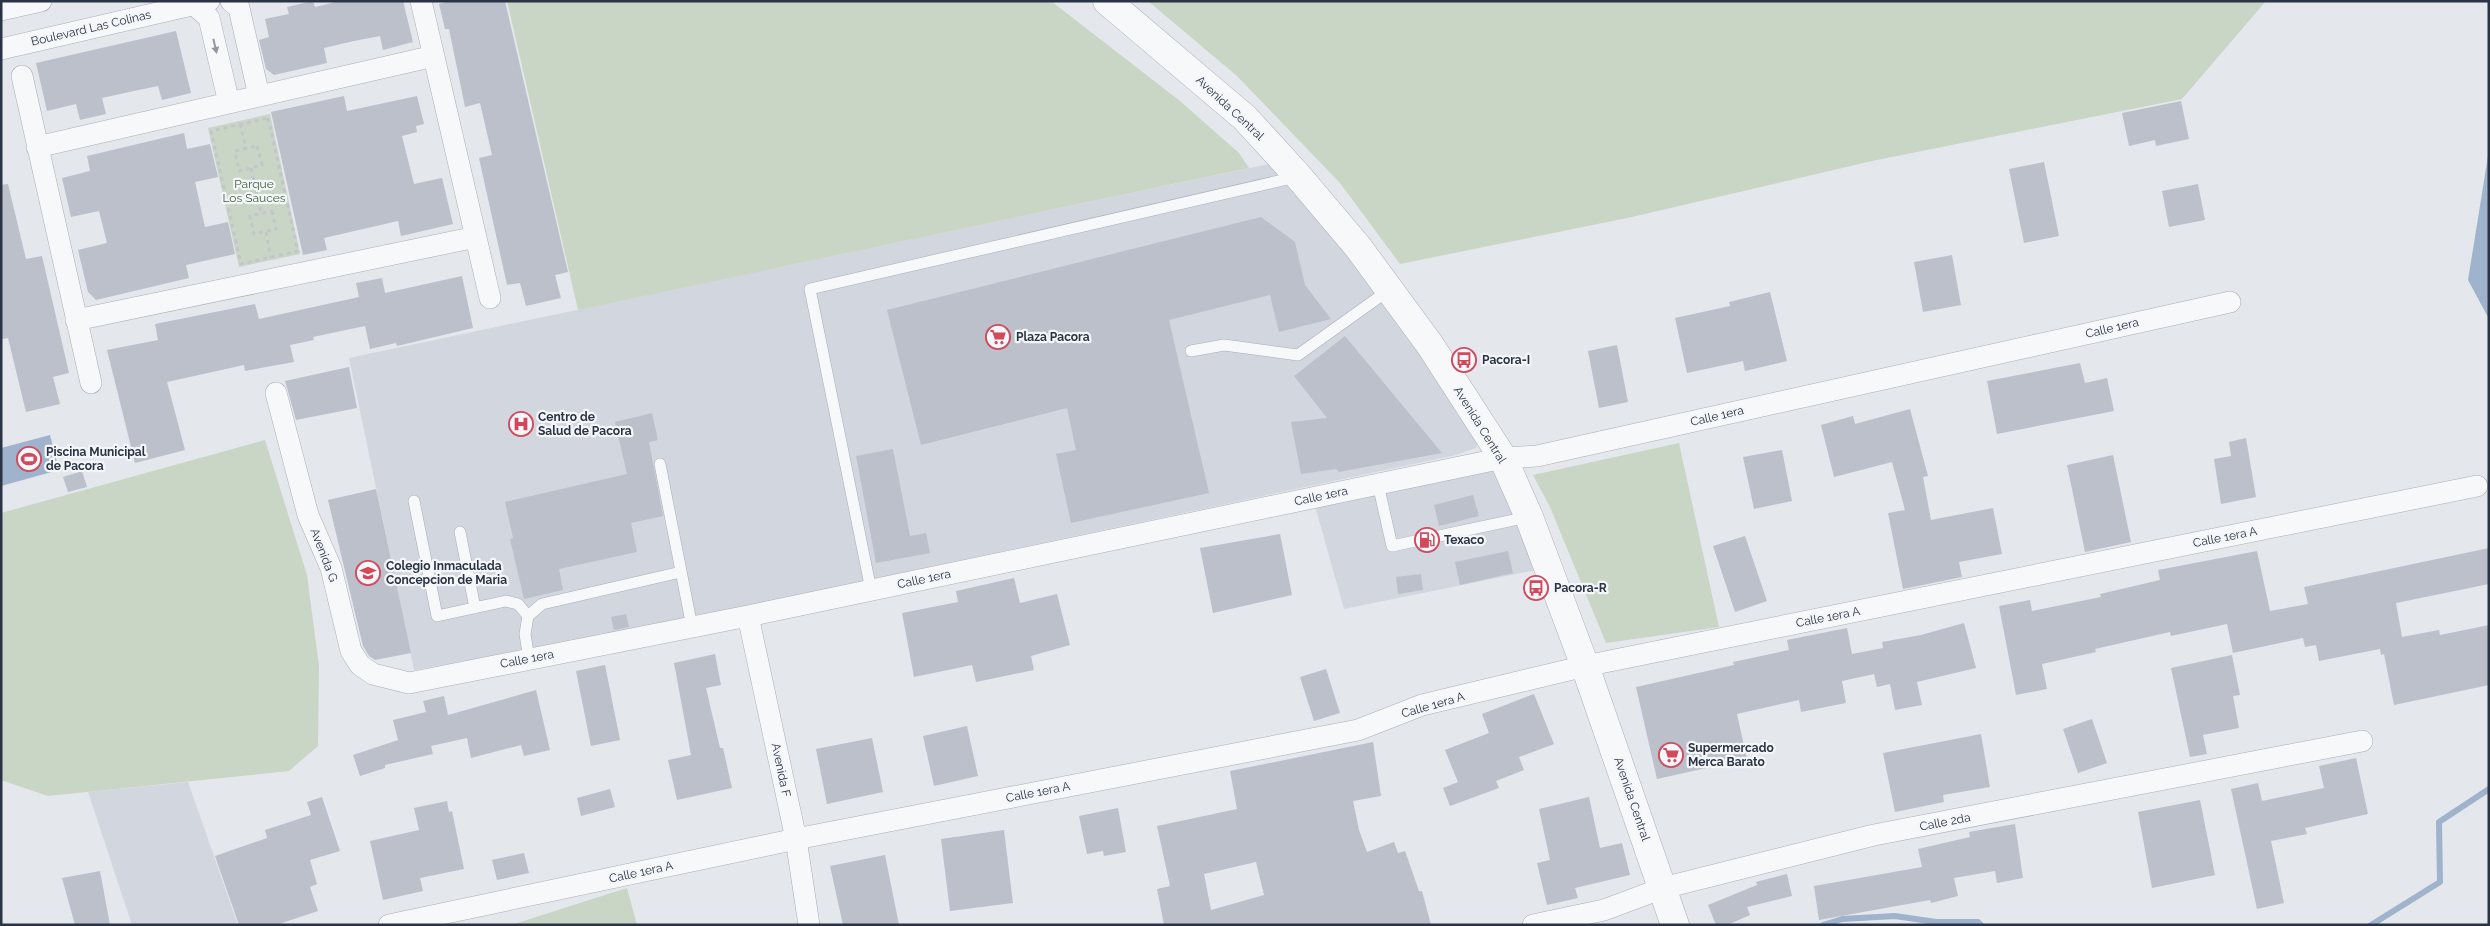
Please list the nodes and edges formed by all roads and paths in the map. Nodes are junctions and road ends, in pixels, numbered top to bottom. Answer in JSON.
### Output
{"nodes":[{"id":1,"x":41,"y":1,"type":"edge"},
{"id":2,"x":231,"y":1,"type":"edge"},
{"id":3,"x":421,"y":1,"type":"edge"},
{"id":4,"x":1107,"y":1,"type":"edge"},
{"id":5,"x":198,"y":2,"type":"edge"},
{"id":6,"x":1,"y":10,"type":"edge"},
{"id":7,"x":1,"y":49,"type":"edge"},
{"id":8,"x":434,"y":56,"type":"junction"},
{"id":9,"x":22,"y":76,"type":"dead end"},
{"id":10,"x":259,"y":96,"type":"junction"},
{"id":11,"x":232,"y":102,"type":"junction"},
{"id":12,"x":240,"y":124,"type":"junction"},
{"id":13,"x":37,"y":147,"type":"junction"},
{"id":14,"x":246,"y":148,"type":"junction"},
{"id":15,"x":251,"y":168,"type":"junction"},
{"id":16,"x":1298,"y":176,"type":"junction"},
{"id":17,"x":261,"y":213,"type":"junction"},
{"id":18,"x":266,"y":232,"type":"junction"},
{"id":19,"x":476,"y":237,"type":"junction"},
{"id":20,"x":271,"y":257,"type":"junction"},
{"id":21,"x":276,"y":279,"type":"junction"},
{"id":22,"x":1389,"y":290,"type":"junction"},
{"id":23,"x":490,"y":298,"type":"dead end"},
{"id":24,"x":2230,"y":302,"type":"dead end"},
{"id":25,"x":76,"y":320,"type":"junction"},
{"id":26,"x":1191,"y":351,"type":"dead end"},
{"id":27,"x":90,"y":383,"type":"dead end"},
{"id":28,"x":276,"y":393,"type":"dead end"},
{"id":29,"x":1503,"y":458,"type":"junction"},
{"id":30,"x":660,"y":464,"type":"dead end"},
{"id":31,"x":1378,"y":484,"type":"junction"},
{"id":32,"x":2477,"y":486,"type":"dead end"},
{"id":33,"x":414,"y":501,"type":"dead end"},
{"id":34,"x":1529,"y":517,"type":"junction"},
{"id":35,"x":460,"y":532,"type":"dead end"},
{"id":36,"x":681,"y":572,"type":"junction"},
{"id":37,"x":871,"y":590,"type":"junction"},
{"id":38,"x":475,"y":608,"type":"junction"},
{"id":39,"x":528,"y":616,"type":"junction"},
{"id":40,"x":748,"y":616,"type":"junction"},
{"id":41,"x":692,"y":627,"type":"junction"},
{"id":42,"x":529,"y":659,"type":"junction"},
{"id":43,"x":1585,"y":666,"type":"junction"},
{"id":44,"x":409,"y":682,"type":"joint"},
{"id":45,"x":2362,"y":741,"type":"dead end"},
{"id":46,"x":796,"y":839,"type":"junction"},
{"id":47,"x":1663,"y":888,"type":"junction"},
{"id":48,"x":389,"y":925,"type":"edge"},
{"id":49,"x":809,"y":925,"type":"edge"},
{"id":50,"x":1533,"y":925,"type":"edge"},
{"id":51,"x":1675,"y":925,"type":"edge"}],
"edges":[{"from":1,"to":6,"type":"street"},
{"from":2,"to":10,"type":"street"},
{"from":3,"to":8,"type":"street"},
{"from":4,"to":16,"type":"street","name":"Avenida Central"},
{"from":5,"to":7,"type":"street","name":"Boulevard Las Colinas"},
{"from":5,"to":11,"type":"street","one_way":true},
{"from":8,"to":10,"type":"street"},
{"from":8,"to":19,"type":"street"},
{"from":9,"to":13,"type":"street"},
{"from":10,"to":11,"type":"street"},
{"from":11,"to":12,"type":"path"},
{"from":11,"to":13,"type":"street"},
{"from":12,"to":14,"type":"path"},
{"from":12,"to":20,"type":"path"},
{"from":12,"to":20,"type":"path"},
{"from":13,"to":25,"type":"street"},
{"from":14,"to":15,"type":"path"},
{"from":14,"to":15,"type":"path"},
{"from":15,"to":17,"type":"path"},
{"from":16,"to":22,"type":"street","name":"Avenida Central"},
{"from":16,"to":37,"type":"lane"},
{"from":17,"to":18,"type":"path"},
{"from":17,"to":18,"type":"path"},
{"from":18,"to":20,"type":"path"},
{"from":19,"to":21,"type":"street"},
{"from":19,"to":23,"type":"street"},
{"from":20,"to":21,"type":"path"},
{"from":21,"to":25,"type":"street"},
{"from":22,"to":26,"type":"lane"},
{"from":22,"to":29,"type":"street","name":"Avenida Central"},
{"from":24,"to":29,"type":"street","name":"Calle 1era"},
{"from":25,"to":27,"type":"street"},
{"from":28,"to":44,"type":"street","name":"Avenida G"},
{"from":29,"to":31,"type":"street","name":"Calle 1era"},
{"from":29,"to":34,"type":"street","name":"Avenida Central"},
{"from":30,"to":36,"type":"lane"},
{"from":31,"to":34,"type":"lane"},
{"from":31,"to":37,"type":"street","name":"Calle 1era"},
{"from":32,"to":43,"type":"street","name":"Calle 1era A"},
{"from":33,"to":38,"type":"lane"},
{"from":34,"to":43,"type":"street","name":"Avenida Central"},
{"from":35,"to":38,"type":"lane"},
{"from":36,"to":39,"type":"lane"},
{"from":36,"to":41,"type":"lane"},
{"from":37,"to":40,"type":"street","name":"Calle 1era"},
{"from":38,"to":39,"type":"lane"},
{"from":39,"to":42,"type":"lane"},
{"from":40,"to":41,"type":"street","name":"Calle 1era"},
{"from":40,"to":46,"type":"street","name":"Avenida F"},
{"from":41,"to":42,"type":"street","name":"Calle 1era"},
{"from":42,"to":44,"type":"street","name":"Calle 1era"},
{"from":43,"to":46,"type":"street","name":"Calle 1era A"},
{"from":43,"to":47,"type":"street","name":"Avenida Central"},
{"from":45,"to":47,"type":"street","name":"Calle 2da"},
{"from":46,"to":48,"type":"street","name":"Calle 1era A"},
{"from":46,"to":49,"type":"street","name":"Avenida F"},
{"from":47,"to":50,"type":"street","name":"Calle 2da"},
{"from":47,"to":51,"type":"street","name":"Avenida Central"}]}
